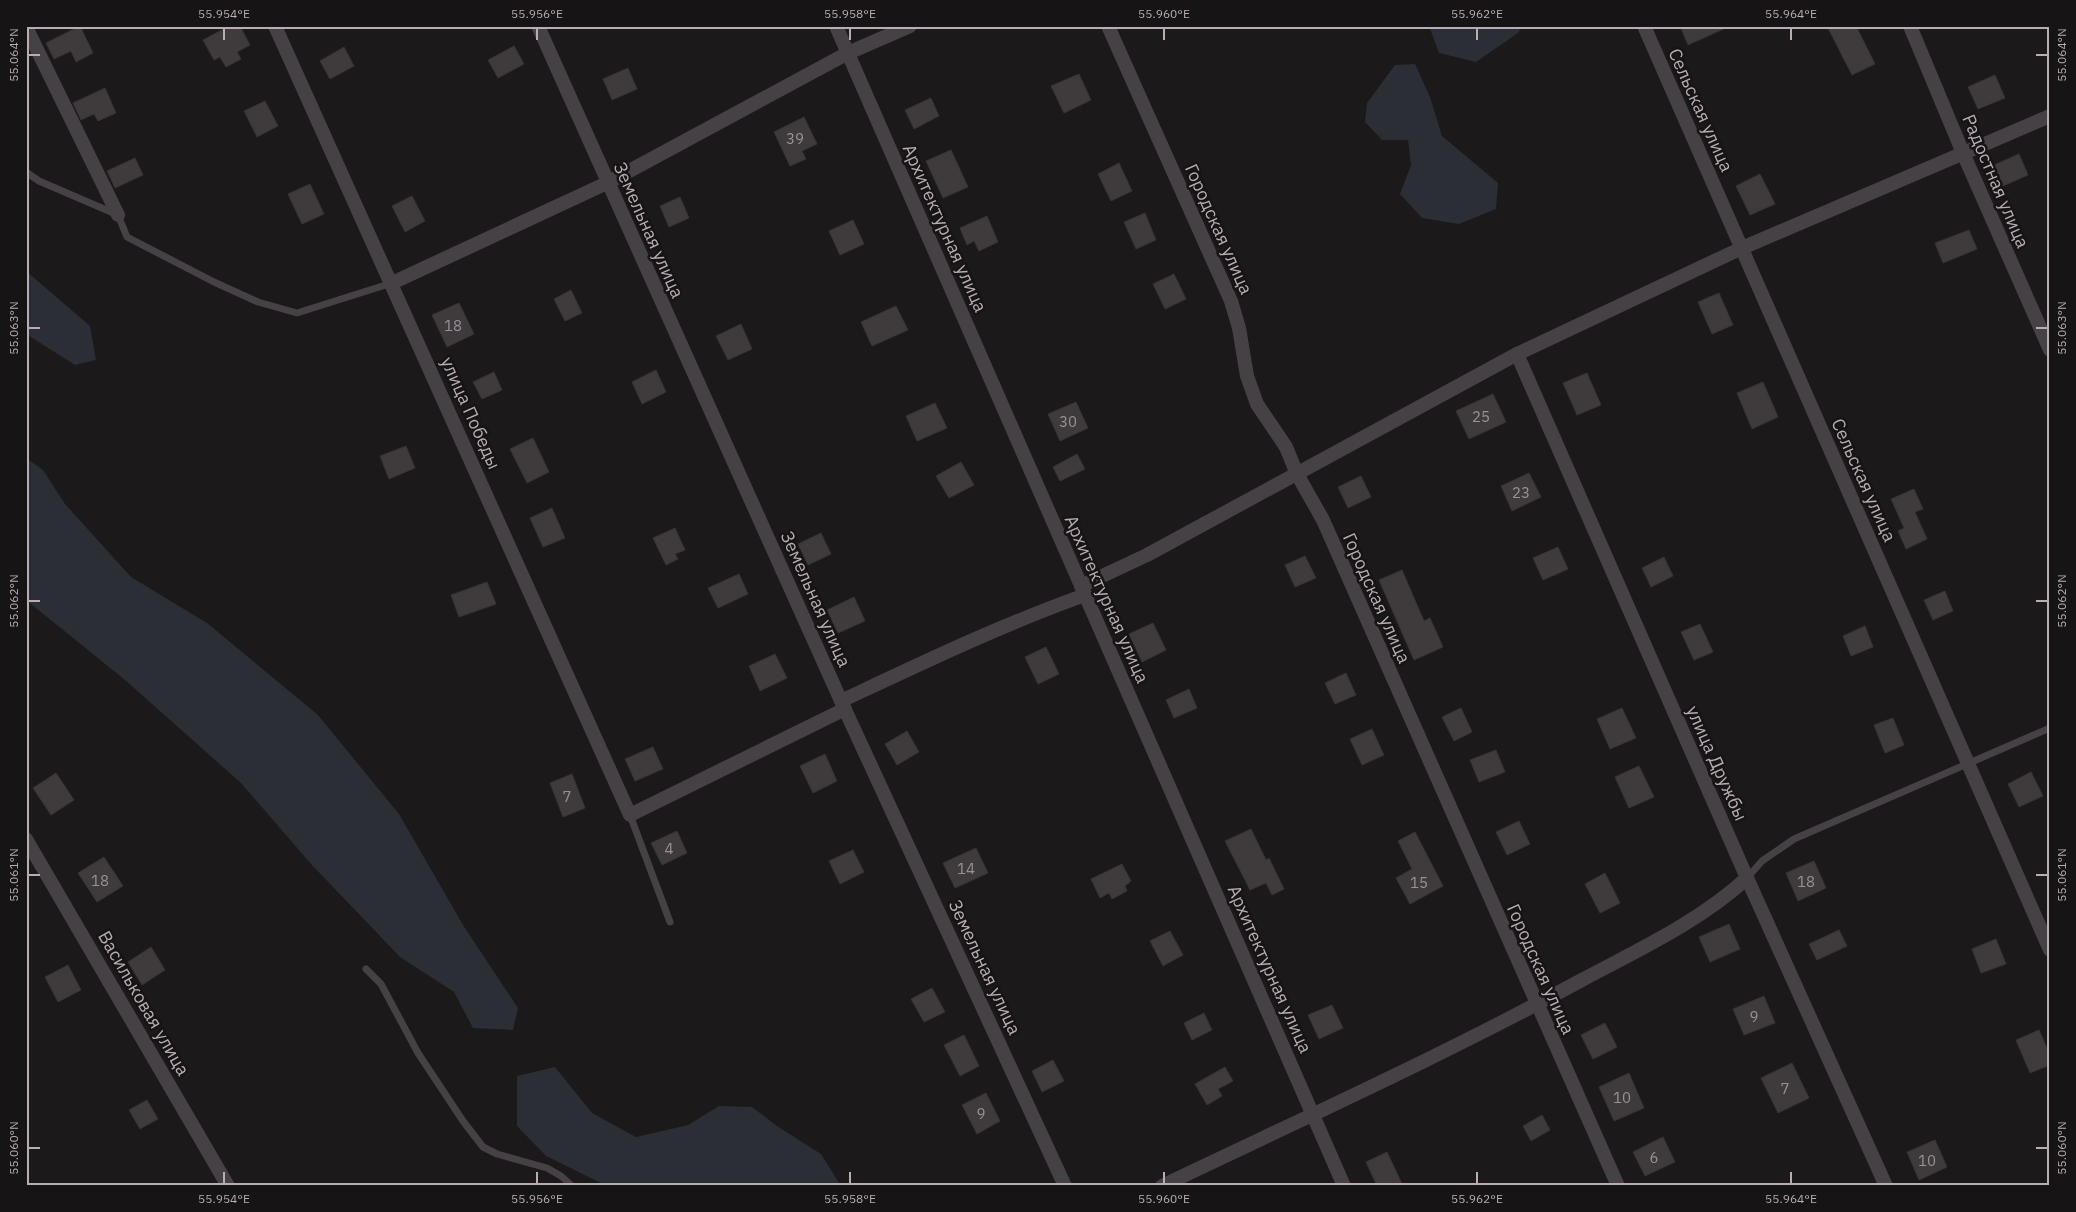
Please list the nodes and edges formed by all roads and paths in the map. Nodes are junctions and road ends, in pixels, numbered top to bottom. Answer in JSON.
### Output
{"nodes":[{"id":1,"x":275,"y":26,"type":"edge"},
{"id":2,"x":538,"y":26,"type":"edge"},
{"id":3,"x":836,"y":26,"type":"edge"},
{"id":4,"x":910,"y":26,"type":"edge"},
{"id":5,"x":1108,"y":26,"type":"edge"},
{"id":6,"x":1644,"y":26,"type":"edge"},
{"id":7,"x":1910,"y":26,"type":"edge"},
{"id":8,"x":26,"y":27,"type":"edge"},
{"id":9,"x":848,"y":53,"type":"junction"},
{"id":10,"x":2050,"y":116,"type":"edge"},
{"id":11,"x":1962,"y":153,"type":"junction"},
{"id":12,"x":26,"y":172,"type":"edge"},
{"id":13,"x":607,"y":183,"type":"junction"},
{"id":14,"x":118,"y":215,"type":"junction"},
{"id":15,"x":1742,"y":248,"type":"junction"},
{"id":16,"x":392,"y":283,"type":"junction"},
{"id":17,"x":2050,"y":350,"type":"edge"},
{"id":18,"x":1517,"y":354,"type":"junction"},
{"id":19,"x":1297,"y":474,"type":"junction"},
{"id":20,"x":1083,"y":591,"type":"junction"},
{"id":21,"x":843,"y":705,"type":"junction"},
{"id":22,"x":2050,"y":728,"type":"edge"},
{"id":23,"x":1968,"y":763,"type":"junction"},
{"id":24,"x":630,"y":815,"type":"junction"},
{"id":25,"x":29,"y":849,"type":"edge"},
{"id":26,"x":1747,"y":878,"type":"junction"},
{"id":27,"x":670,"y":922,"type":"dead end"},
{"id":28,"x":2050,"y":950,"type":"edge"},
{"id":29,"x":366,"y":969,"type":"dead end"},
{"id":30,"x":1536,"y":1005,"type":"junction"},
{"id":31,"x":1313,"y":1114,"type":"junction"},
{"id":32,"x":228,"y":1186,"type":"edge"},
{"id":33,"x":572,"y":1186,"type":"edge"},
{"id":34,"x":1065,"y":1186,"type":"edge"},
{"id":35,"x":1162,"y":1186,"type":"edge"},
{"id":36,"x":1344,"y":1186,"type":"edge"},
{"id":37,"x":1618,"y":1186,"type":"edge"},
{"id":38,"x":1886,"y":1186,"type":"edge"}],
"edges":[{"from":1,"to":16,"type":"street","name":"улица Победы"},
{"from":2,"to":13,"type":"street","name":"Земельная улица"},
{"from":3,"to":9,"type":"street","name":"Архитектурная улица"},
{"from":4,"to":9,"type":"street"},
{"from":5,"to":19,"type":"street","name":"Городская улица"},
{"from":6,"to":15,"type":"street","name":"Сельская улица"},
{"from":7,"to":11,"type":"street","name":"Радостная улица"},
{"from":8,"to":14,"type":"street"},
{"from":9,"to":13,"type":"street"},
{"from":9,"to":20,"type":"street","name":"Архитектурная улица"},
{"from":10,"to":11,"type":"street"},
{"from":11,"to":15,"type":"street"},
{"from":11,"to":17,"type":"street","name":"Радостная улица"},
{"from":12,"to":14,"type":"lane"},
{"from":13,"to":16,"type":"street"},
{"from":13,"to":21,"type":"street","name":"Земельная улица"},
{"from":14,"to":16,"type":"lane"},
{"from":15,"to":18,"type":"street"},
{"from":15,"to":23,"type":"street","name":"Сельская улица"},
{"from":16,"to":24,"type":"street","name":"улица Победы"},
{"from":18,"to":19,"type":"street"},
{"from":18,"to":26,"type":"street","name":"улица Дружбы"},
{"from":19,"to":20,"type":"street"},
{"from":19,"to":30,"type":"street","name":"Городская улица"},
{"from":20,"to":21,"type":"street"},
{"from":20,"to":31,"type":"street","name":"Архитектурная улица"},
{"from":21,"to":24,"type":"street"},
{"from":21,"to":34,"type":"street","name":"Земельная улица"},
{"from":22,"to":23,"type":"lane"},
{"from":23,"to":26,"type":"lane"},
{"from":23,"to":28,"type":"street","name":"Сельская улица"},
{"from":24,"to":27,"type":"lane"},
{"from":25,"to":32,"type":"street","name":"Васильковая улица"},
{"from":26,"to":30,"type":"street"},
{"from":26,"to":38,"type":"street","name":"улица Дружбы"},
{"from":29,"to":33,"type":"lane"},
{"from":30,"to":31,"type":"street"},
{"from":30,"to":37,"type":"street","name":"Городская улица"},
{"from":31,"to":35,"type":"street"},
{"from":31,"to":36,"type":"street","name":"Архитектурная улица"}]}
